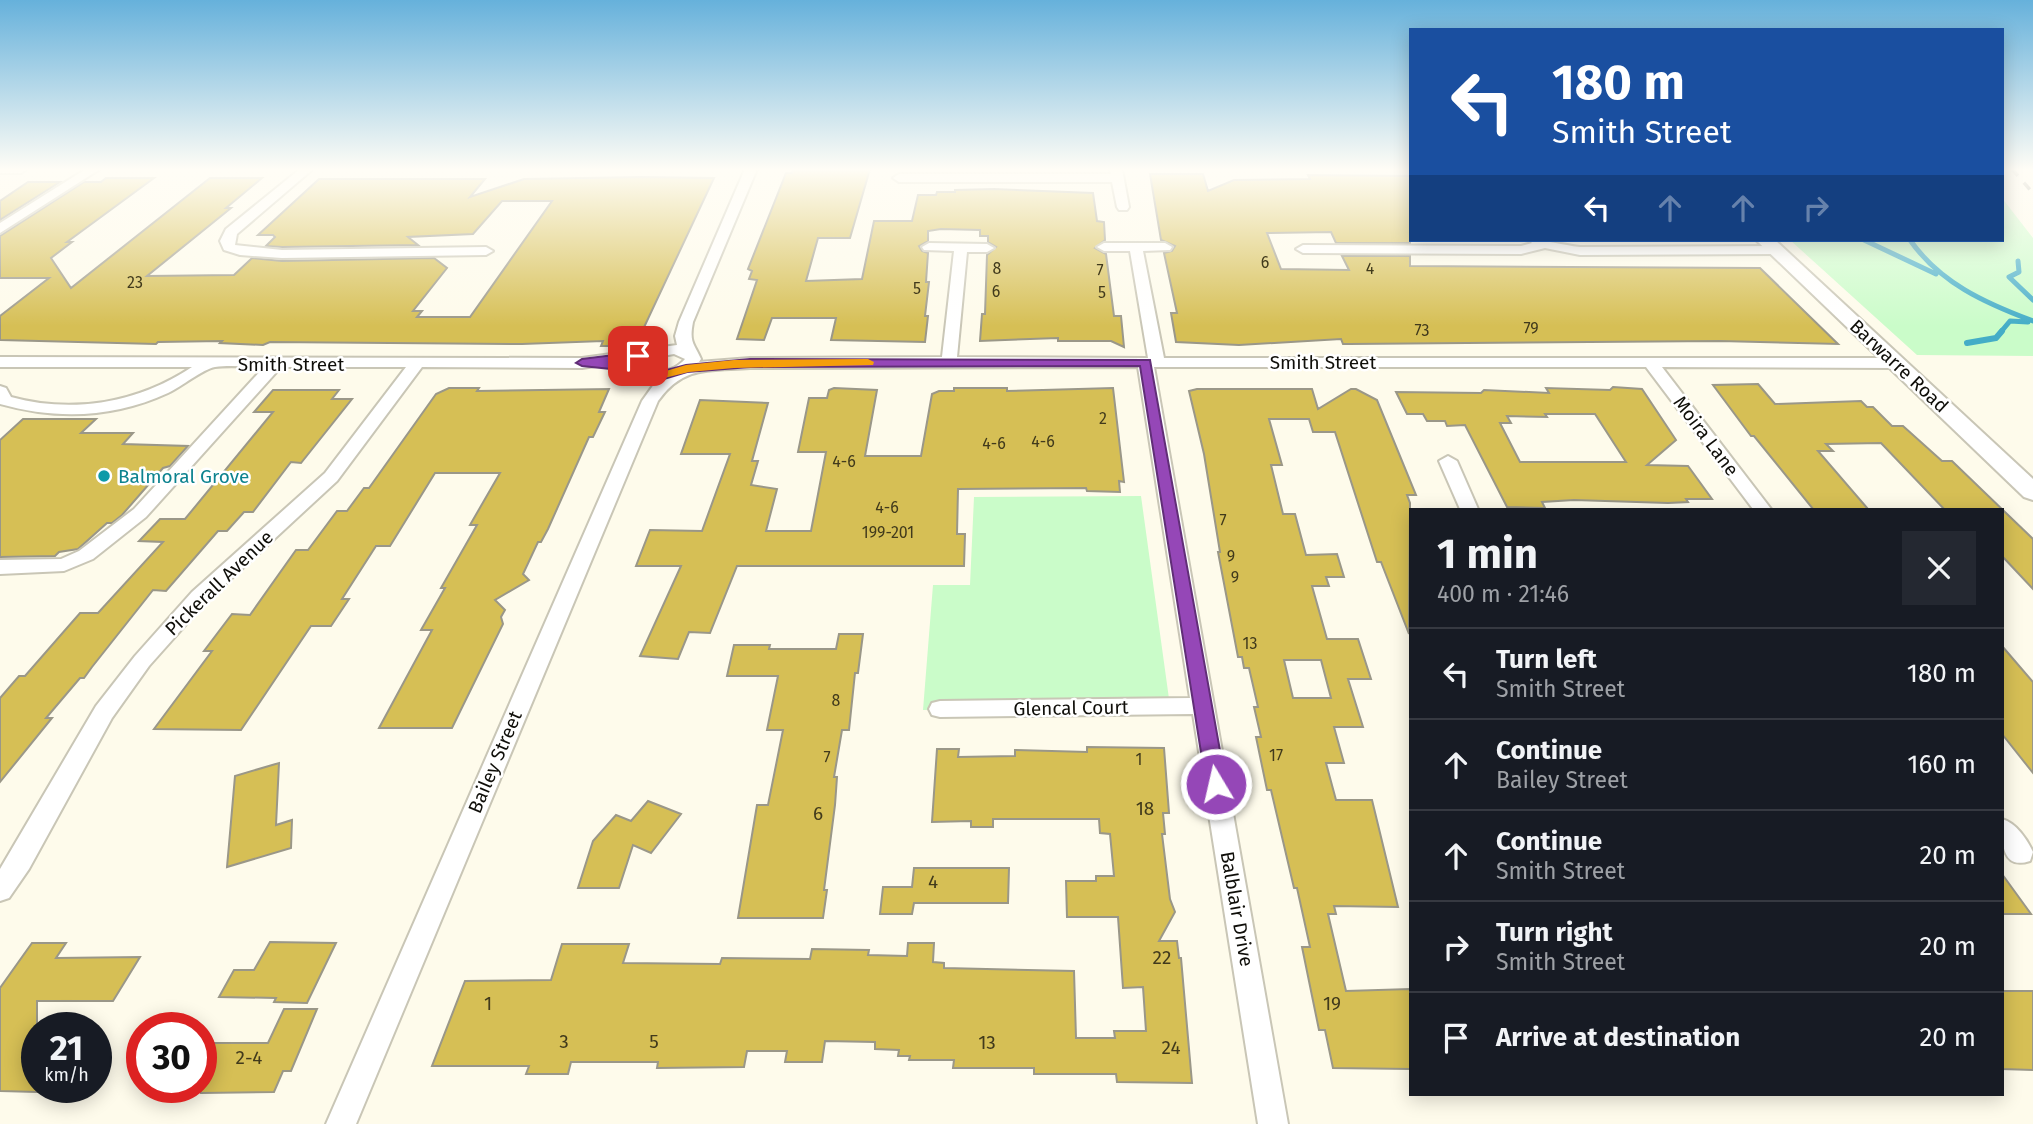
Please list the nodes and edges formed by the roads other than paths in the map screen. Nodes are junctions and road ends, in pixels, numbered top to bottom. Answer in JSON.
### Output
{"nodes":[{"id":1,"x":244,"y":221,"type":"edge"},
{"id":2,"x":729,"y":221,"type":"edge"},
{"id":3,"x":1539,"y":242,"type":"edge"},
{"id":4,"x":1770,"y":245,"type":"edge"},
{"id":5,"x":929,"y":247,"type":"dead end"},
{"id":6,"x":961,"y":247,"type":"junction"},
{"id":7,"x":1104,"y":247,"type":"dead end"},
{"id":8,"x":1136,"y":247,"type":"junction"},
{"id":9,"x":1165,"y":247,"type":"dead end"},
{"id":10,"x":987,"y":248,"type":"dead end"},
{"id":11,"x":1303,"y":249,"type":"dead end"},
{"id":12,"x":475,"y":265,"type":"dead end"},
{"id":13,"x":687,"y":322,"type":"junction"},
{"id":14,"x":657,"y":351,"type":"junction"},
{"id":15,"x":0,"y":362,"type":"edge"},
{"id":16,"x":21,"y":362,"type":"junction"},
{"id":17,"x":685,"y":362,"type":"junction"},
{"id":18,"x":949,"y":362,"type":"junction"},
{"id":19,"x":1151,"y":362,"type":"junction"},
{"id":20,"x":208,"y":363,"type":"junction"},
{"id":21,"x":275,"y":363,"type":"junction"},
{"id":22,"x":582,"y":363,"type":"junction"},
{"id":23,"x":750,"y":363,"type":"joint"},
{"id":24,"x":1651,"y":363,"type":"junction"},
{"id":25,"x":1896,"y":363,"type":"junction"},
{"id":26,"x":416,"y":364,"type":"junction"},
{"id":27,"x":646,"y":371,"type":"junction"},
{"id":28,"x":0,"y":391,"type":"edge"},
{"id":29,"x":650,"y":401,"type":"junction"},
{"id":30,"x":1448,"y":461,"type":"dead end"},
{"id":31,"x":2033,"y":492,"type":"edge"},
{"id":32,"x":1469,"y":508,"type":"edge"},
{"id":33,"x":1761,"y":508,"type":"edge"},
{"id":34,"x":0,"y":567,"type":"edge"},
{"id":35,"x":1203,"y":706,"type":"junction"},
{"id":36,"x":940,"y":709,"type":"dead end"},
{"id":37,"x":2004,"y":832,"type":"edge"},
{"id":38,"x":2021,"y":853,"type":"dead end"},
{"id":39,"x":0,"y":890,"type":"edge"},
{"id":40,"x":341,"y":1124,"type":"edge"},
{"id":41,"x":1273,"y":1124,"type":"edge"}],
"edges":[{"from":1,"to":12,"type":"street"},
{"from":2,"to":13,"type":"street"},
{"from":3,"to":4,"type":"street"},
{"from":3,"to":11,"type":"street"},
{"from":4,"to":25,"type":"street","name":"Barwarre Road"},
{"from":5,"to":6,"type":"street"},
{"from":6,"to":10,"type":"street"},
{"from":6,"to":18,"type":"street"},
{"from":7,"to":8,"type":"street"},
{"from":8,"to":9,"type":"street"},
{"from":8,"to":19,"type":"street","name":"Balblair Drive"},
{"from":13,"to":14,"type":"street"},
{"from":13,"to":17,"type":"street"},
{"from":14,"to":17,"type":"street"},
{"from":14,"to":22,"type":"street","name":"Smith Street"},
{"from":14,"to":27,"type":"street"},
{"from":15,"to":16,"type":"street","name":"Smith Street"},
{"from":16,"to":20,"type":"street","name":"Smith Street"},
{"from":16,"to":28,"type":"street"},
{"from":17,"to":23,"type":"street","name":"Smith Street"},
{"from":17,"to":27,"type":"street"},
{"from":17,"to":29,"type":"street","name":"Bailey Street"},
{"from":18,"to":19,"type":"street","name":"Smith Street"},
{"from":18,"to":23,"type":"street","name":"Smith Street"},
{"from":19,"to":24,"type":"street","name":"Smith Street"},
{"from":19,"to":35,"type":"street","name":"Balblair Drive"},
{"from":20,"to":21,"type":"street","name":"Smith Street"},
{"from":20,"to":28,"type":"street"},
{"from":21,"to":26,"type":"street","name":"Smith Street"},
{"from":21,"to":34,"type":"street"},
{"from":22,"to":26,"type":"street","name":"Smith Street"},
{"from":22,"to":27,"type":"street","name":"Smith Street"},
{"from":24,"to":25,"type":"street","name":"Smith Street"},
{"from":24,"to":33,"type":"street","name":"Moira Lane"},
{"from":25,"to":31,"type":"street","name":"Barwarre Road"},
{"from":26,"to":39,"type":"street","name":"Pickerall Avenue"},
{"from":27,"to":29,"type":"street","name":"Bailey Street"},
{"from":29,"to":40,"type":"street","name":"Bailey Street"},
{"from":30,"to":32,"type":"street"},
{"from":35,"to":36,"type":"street","name":"Glencal Court"},
{"from":35,"to":41,"type":"street","name":"Balblair Drive"},
{"from":37,"to":38,"type":"street"}]}
